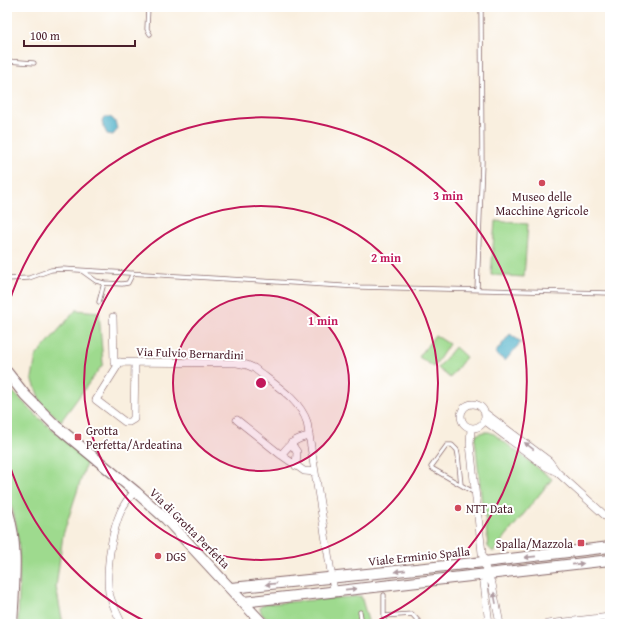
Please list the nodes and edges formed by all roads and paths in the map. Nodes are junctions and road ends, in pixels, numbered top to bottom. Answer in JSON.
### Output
{"nodes":[{"id":1,"x":148,"y":7,"type":"edge"},
{"id":2,"x":481,"y":7,"type":"edge"},
{"id":3,"x":150,"y":34,"type":"dead end"},
{"id":4,"x":7,"y":61,"type":"edge"},
{"id":5,"x":34,"y":63,"type":"dead end"},
{"id":6,"x":81,"y":270,"type":"junction"},
{"id":7,"x":133,"y":273,"type":"junction"},
{"id":8,"x":7,"y":279,"type":"edge"},
{"id":9,"x":104,"y":283,"type":"junction"},
{"id":10,"x":477,"y":290,"type":"junction"},
{"id":11,"x":610,"y":292,"type":"edge"},
{"id":12,"x":99,"y":302,"type":"dead end"},
{"id":13,"x":113,"y":317,"type":"dead end"},
{"id":14,"x":120,"y":362,"type":"junction"},
{"id":15,"x":135,"y":362,"type":"junction"},
{"id":16,"x":7,"y":372,"type":"edge"},
{"id":17,"x":484,"y":417,"type":"junction"},
{"id":18,"x":237,"y":420,"type":"dead end"},
{"id":19,"x":471,"y":428,"type":"junction"},
{"id":20,"x":309,"y":436,"type":"junction"},
{"id":21,"x":291,"y":443,"type":"junction"},
{"id":22,"x":281,"y":455,"type":"junction"},
{"id":23,"x":296,"y":466,"type":"junction"},
{"id":24,"x":315,"y":472,"type":"junction"},
{"id":25,"x":461,"y":485,"type":"junction"},
{"id":26,"x":136,"y":492,"type":"junction"},
{"id":27,"x":475,"y":493,"type":"junction"},
{"id":28,"x":7,"y":508,"type":"edge"},
{"id":29,"x":610,"y":520,"type":"edge"},
{"id":30,"x":610,"y":547,"type":"edge"},
{"id":31,"x":610,"y":560,"type":"edge"},
{"id":32,"x":484,"y":562,"type":"junction"},
{"id":33,"x":487,"y":574,"type":"junction"},
{"id":34,"x":332,"y":578,"type":"junction"},
{"id":35,"x":231,"y":588,"type":"junction"},
{"id":36,"x":334,"y":591,"type":"junction"},
{"id":37,"x":384,"y":595,"type":"dead end"},
{"id":38,"x":243,"y":602,"type":"junction"},
{"id":39,"x":360,"y":612,"type":"dead end"},
{"id":40,"x":384,"y":616,"type":"junction"},
{"id":41,"x":607,"y":620,"type":"edge"},
{"id":42,"x":569,"y":622,"type":"junction"},
{"id":43,"x":12,"y":624,"type":"edge"},
{"id":44,"x":122,"y":624,"type":"edge"},
{"id":45,"x":263,"y":624,"type":"edge"},
{"id":46,"x":362,"y":624,"type":"edge"},
{"id":47,"x":384,"y":624,"type":"edge"},
{"id":48,"x":421,"y":624,"type":"edge"},
{"id":49,"x":489,"y":624,"type":"edge"},
{"id":50,"x":500,"y":624,"type":"edge"},
{"id":51,"x":547,"y":624,"type":"edge"},
{"id":52,"x":561,"y":624,"type":"edge"}],
"edges":[{"from":1,"to":3,"type":"lane"},
{"from":2,"to":10,"type":"lane"},
{"from":4,"to":5,"type":"lane"},
{"from":6,"to":7,"type":"lane"},
{"from":6,"to":8,"type":"lane"},
{"from":6,"to":9,"type":"lane"},
{"from":7,"to":9,"type":"lane"},
{"from":7,"to":10,"type":"lane"},
{"from":9,"to":12,"type":"lane"},
{"from":10,"to":11,"type":"lane"},
{"from":13,"to":14,"type":"street","name":"Via Fulvio Bernardini"},
{"from":14,"to":15,"type":"street","name":"Via Fulvio Bernardini"},
{"from":14,"to":15,"type":"street"},
{"from":15,"to":20,"type":"street","name":"Via Fulvio Bernardini"},
{"from":16,"to":26,"type":"main road","name":"Via di Grotta Perfetta"},
{"from":17,"to":19,"type":"street"},
{"from":17,"to":19,"type":"street"},
{"from":17,"to":29,"type":"street"},
{"from":18,"to":22,"type":"street"},
{"from":19,"to":27,"type":"street"},
{"from":20,"to":21,"type":"street"},
{"from":20,"to":24,"type":"street","name":"Via Fulvio Bernardini"},
{"from":21,"to":22,"type":"street"},
{"from":21,"to":23,"type":"street"},
{"from":22,"to":23,"type":"street"},
{"from":23,"to":24,"type":"street"},
{"from":24,"to":34,"type":"street","name":"Via Fulvio Bernardini"},
{"from":25,"to":25,"type":"lane"},
{"from":25,"to":27,"type":"lane"},
{"from":26,"to":35,"type":"main road","name":"Via di Grotta Perfetta"},
{"from":26,"to":44,"type":"street"},
{"from":27,"to":32,"type":"street"},
{"from":28,"to":43,"type":"main road"},
{"from":30,"to":32,"type":"main road","name":"Viale Erminio Spalla","one_way":true},
{"from":33,"to":31,"type":"main road","name":"Viale Erminio Spalla","one_way":true},
{"from":32,"to":33,"type":"street"},
{"from":32,"to":34,"type":"main road","name":"Viale Erminio Spalla","one_way":true},
{"from":36,"to":33,"type":"main road","name":"Viale Erminio Spalla","one_way":true},
{"from":33,"to":49,"type":"street"},
{"from":50,"to":33,"type":"street","one_way":true},
{"from":34,"to":35,"type":"main road","name":"Viale Erminio Spalla","one_way":true},
{"from":34,"to":36,"type":"street","name":"Via Fulvio Bernardini"},
{"from":35,"to":38,"type":"main road","name":"Via di Grotta Perfetta"},
{"from":36,"to":38,"type":"main road","name":"Viale Erminio Spalla"},
{"from":37,"to":40,"type":"lane"},
{"from":38,"to":45,"type":"main road","name":"Via di Grotta Perfetta"},
{"from":39,"to":46,"type":"lane"},
{"from":40,"to":47,"type":"lane"},
{"from":40,"to":48,"type":"lane"},
{"from":41,"to":42,"type":"street"},
{"from":42,"to":51,"type":"street"},
{"from":42,"to":52,"type":"street"}]}
